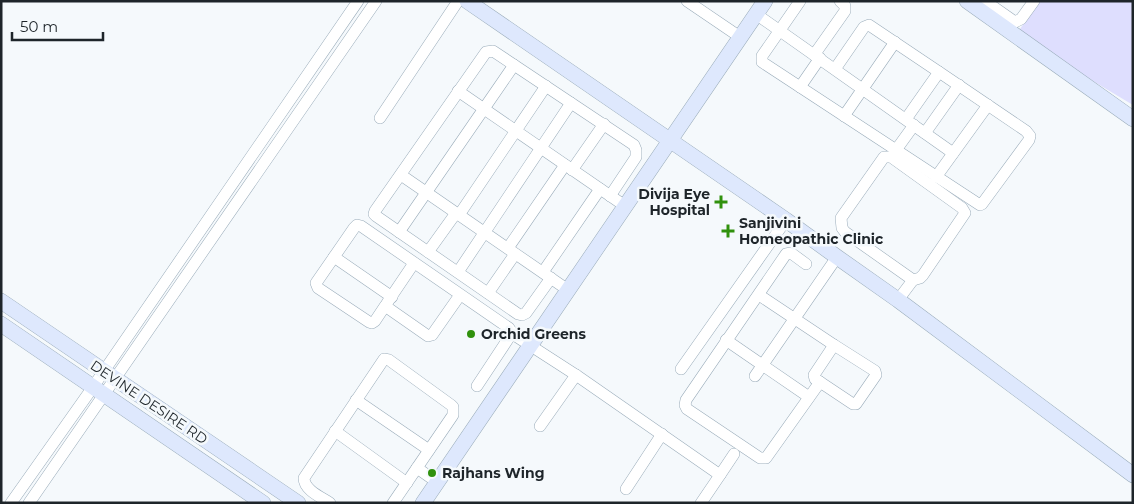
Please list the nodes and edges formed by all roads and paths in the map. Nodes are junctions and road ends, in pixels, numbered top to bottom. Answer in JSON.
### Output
{"nodes":[{"id":1,"x":358,"y":1,"type":"edge"},
{"id":2,"x":376,"y":1,"type":"edge"},
{"id":3,"x":458,"y":1,"type":"edge"},
{"id":4,"x":467,"y":1,"type":"edge"},
{"id":5,"x":687,"y":1,"type":"edge"},
{"id":6,"x":765,"y":1,"type":"edge"},
{"id":7,"x":800,"y":1,"type":"edge"},
{"id":8,"x":840,"y":1,"type":"edge"},
{"id":9,"x":1034,"y":1,"type":"edge"},
{"id":10,"x":975,"y":2,"type":"edge"},
{"id":11,"x":756,"y":14,"type":"junction"},
{"id":12,"x":780,"y":30,"type":"junction"},
{"id":13,"x":740,"y":37,"type":"junction"},
{"id":14,"x":895,"y":42,"type":"junction"},
{"id":15,"x":817,"y":57,"type":"junction"},
{"id":16,"x":316,"y":63,"type":"junction"},
{"id":17,"x":514,"y":65,"type":"junction"},
{"id":18,"x":835,"y":69,"type":"junction"},
{"id":19,"x":328,"y":71,"type":"junction"},
{"id":20,"x":940,"y":72,"type":"junction"},
{"id":21,"x":959,"y":85,"type":"junction"},
{"id":22,"x":546,"y":86,"type":"junction"},
{"id":23,"x":800,"y":87,"type":"junction"},
{"id":24,"x":862,"y":88,"type":"junction"},
{"id":25,"x":458,"y":91,"type":"junction"},
{"id":26,"x":571,"y":103,"type":"junction"},
{"id":27,"x":988,"y":105,"type":"junction"},
{"id":28,"x":484,"y":109,"type":"junction"},
{"id":29,"x":844,"y":116,"type":"junction"},
{"id":30,"x":380,"y":118,"type":"dead end"},
{"id":31,"x":1133,"y":119,"type":"edge"},
{"id":32,"x":276,"y":121,"type":"junction"},
{"id":33,"x":910,"y":122,"type":"junction"},
{"id":34,"x":604,"y":124,"type":"junction"},
{"id":35,"x":287,"y":130,"type":"junction"},
{"id":36,"x":516,"y":132,"type":"junction"},
{"id":37,"x":925,"y":132,"type":"junction"},
{"id":38,"x":670,"y":140,"type":"junction"},
{"id":39,"x":540,"y":148,"type":"junction"},
{"id":40,"x":896,"y":150,"type":"junction"},
{"id":41,"x":953,"y":153,"type":"junction"},
{"id":42,"x":569,"y":168,"type":"junction"},
{"id":43,"x":401,"y":175,"type":"junction"},
{"id":44,"x":936,"y":177,"type":"junction"},
{"id":45,"x":426,"y":192,"type":"junction"},
{"id":46,"x":605,"y":192,"type":"junction"},
{"id":47,"x":625,"y":206,"type":"junction"},
{"id":48,"x":216,"y":208,"type":"junction"},
{"id":49,"x":457,"y":214,"type":"junction"},
{"id":50,"x":228,"y":216,"type":"junction"},
{"id":51,"x":786,"y":220,"type":"junction"},
{"id":52,"x":399,"y":232,"type":"junction"},
{"id":53,"x":485,"y":233,"type":"junction"},
{"id":54,"x":511,"y":251,"type":"junction"},
{"id":55,"x":428,"y":252,"type":"junction"},
{"id":56,"x":334,"y":257,"type":"junction"},
{"id":57,"x":837,"y":258,"type":"junction"},
{"id":58,"x":414,"y":263,"type":"junction"},
{"id":59,"x":806,"y":264,"type":"dead end"},
{"id":60,"x":458,"y":272,"type":"junction"},
{"id":61,"x":547,"y":275,"type":"junction"},
{"id":62,"x":913,"y":280,"type":"junction"},
{"id":63,"x":568,"y":290,"type":"junction"},
{"id":64,"x":159,"y":291,"type":"junction"},
{"id":65,"x":488,"y":293,"type":"junction"},
{"id":66,"x":460,"y":295,"type":"junction"},
{"id":67,"x":758,"y":295,"type":"junction"},
{"id":68,"x":170,"y":299,"type":"junction"},
{"id":69,"x":898,"y":300,"type":"junction"},
{"id":70,"x":1,"y":301,"type":"edge"},
{"id":71,"x":388,"y":301,"type":"junction"},
{"id":72,"x":795,"y":320,"type":"junction"},
{"id":73,"x":1,"y":324,"type":"edge"},
{"id":74,"x":511,"y":333,"type":"junction"},
{"id":75,"x":726,"y":340,"type":"junction"},
{"id":76,"x":530,"y":345,"type":"junction"},
{"id":77,"x":834,"y":345,"type":"junction"},
{"id":78,"x":762,"y":366,"type":"junction"},
{"id":79,"x":681,"y":368,"type":"dead end"},
{"id":80,"x":110,"y":375,"type":"junction"},
{"id":81,"x":576,"y":375,"type":"junction"},
{"id":82,"x":755,"y":376,"type":"dead end"},
{"id":83,"x":820,"y":382,"type":"junction"},
{"id":84,"x":476,"y":386,"type":"dead end"},
{"id":85,"x":99,"y":391,"type":"junction"},
{"id":86,"x":809,"y":397,"type":"junction"},
{"id":87,"x":356,"y":400,"type":"junction"},
{"id":88,"x":540,"y":426,"type":"dead end"},
{"id":89,"x":335,"y":432,"type":"junction"},
{"id":90,"x":662,"y":434,"type":"junction"},
{"id":91,"x":53,"y":444,"type":"junction"},
{"id":92,"x":429,"y":450,"type":"junction"},
{"id":93,"x":64,"y":452,"type":"junction"},
{"id":94,"x":734,"y":454,"type":"dead end"},
{"id":95,"x":417,"y":468,"type":"junction"},
{"id":96,"x":720,"y":475,"type":"junction"},
{"id":97,"x":1133,"y":475,"type":"edge"},
{"id":98,"x":407,"y":482,"type":"junction"},
{"id":99,"x":437,"y":482,"type":"junction"},
{"id":100,"x":626,"y":489,"type":"dead end"},
{"id":101,"x":12,"y":503,"type":"edge"},
{"id":102,"x":30,"y":503,"type":"edge"},
{"id":103,"x":263,"y":503,"type":"edge"},
{"id":104,"x":298,"y":503,"type":"edge"},
{"id":105,"x":330,"y":503,"type":"edge"},
{"id":106,"x":394,"y":503,"type":"edge"},
{"id":107,"x":423,"y":503,"type":"edge"},
{"id":108,"x":701,"y":503,"type":"edge"}],
"edges":[{"from":1,"to":16,"type":"street"},
{"from":2,"to":19,"type":"street"},
{"from":3,"to":30,"type":"street"},
{"from":4,"to":38,"type":"street"},
{"from":5,"to":13,"type":"street"},
{"from":6,"to":11,"type":"street"},
{"from":7,"to":12,"type":"street"},
{"from":8,"to":15,"type":"street"},
{"from":9,"to":10,"type":"street"},
{"from":10,"to":31,"type":"street"},
{"from":11,"to":12,"type":"street"},
{"from":11,"to":13,"type":"street"},
{"from":12,"to":15,"type":"street"},
{"from":12,"to":23,"type":"street"},
{"from":13,"to":38,"type":"street"},
{"from":14,"to":18,"type":"street"},
{"from":14,"to":20,"type":"street"},
{"from":14,"to":24,"type":"street"},
{"from":15,"to":18,"type":"street"},
{"from":15,"to":23,"type":"street"},
{"from":16,"to":19,"type":"street"},
{"from":16,"to":32,"type":"street"},
{"from":17,"to":22,"type":"street"},
{"from":17,"to":25,"type":"street"},
{"from":17,"to":28,"type":"street"},
{"from":18,"to":24,"type":"street"},
{"from":19,"to":35,"type":"street"},
{"from":20,"to":21,"type":"street"},
{"from":20,"to":33,"type":"street"},
{"from":21,"to":27,"type":"street"},
{"from":21,"to":37,"type":"street"},
{"from":22,"to":26,"type":"street"},
{"from":22,"to":36,"type":"street"},
{"from":23,"to":29,"type":"street"},
{"from":24,"to":29,"type":"street"},
{"from":24,"to":33,"type":"street"},
{"from":25,"to":28,"type":"street"},
{"from":25,"to":43,"type":"street"},
{"from":26,"to":34,"type":"street"},
{"from":26,"to":39,"type":"street"},
{"from":27,"to":41,"type":"street"},
{"from":27,"to":44,"type":"street"},
{"from":28,"to":36,"type":"street"},
{"from":28,"to":45,"type":"street"},
{"from":29,"to":40,"type":"street"},
{"from":32,"to":35,"type":"street"},
{"from":32,"to":48,"type":"street"},
{"from":33,"to":37,"type":"street"},
{"from":33,"to":40,"type":"street"},
{"from":34,"to":42,"type":"street"},
{"from":34,"to":46,"type":"street"},
{"from":35,"to":50,"type":"street"},
{"from":36,"to":39,"type":"street"},
{"from":36,"to":49,"type":"street"},
{"from":37,"to":41,"type":"street"},
{"from":38,"to":47,"type":"street"},
{"from":38,"to":51,"type":"street"},
{"from":39,"to":42,"type":"street"},
{"from":39,"to":53,"type":"street"},
{"from":40,"to":44,"type":"street"},
{"from":41,"to":44,"type":"street"},
{"from":42,"to":46,"type":"street"},
{"from":42,"to":54,"type":"street"},
{"from":43,"to":45,"type":"street"},
{"from":43,"to":52,"type":"street"},
{"from":45,"to":49,"type":"street"},
{"from":45,"to":52,"type":"street"},
{"from":46,"to":47,"type":"street"},
{"from":46,"to":61,"type":"street"},
{"from":47,"to":63,"type":"street"},
{"from":48,"to":50,"type":"street"},
{"from":48,"to":64,"type":"street"},
{"from":49,"to":53,"type":"street"},
{"from":49,"to":55,"type":"street"},
{"from":50,"to":68,"type":"street"},
{"from":51,"to":57,"type":"street"},
{"from":51,"to":79,"type":"street"},
{"from":52,"to":55,"type":"street"},
{"from":53,"to":54,"type":"street"},
{"from":53,"to":60,"type":"street"},
{"from":54,"to":61,"type":"street"},
{"from":54,"to":65,"type":"street"},
{"from":55,"to":60,"type":"street"},
{"from":56,"to":58,"type":"street"},
{"from":56,"to":71,"type":"street"},
{"from":56,"to":71,"type":"street"},
{"from":57,"to":69,"type":"street"},
{"from":57,"to":72,"type":"street"},
{"from":58,"to":66,"type":"street"},
{"from":58,"to":71,"type":"street"},
{"from":59,"to":67,"type":"street"},
{"from":60,"to":65,"type":"street"},
{"from":61,"to":63,"type":"street"},
{"from":61,"to":65,"type":"street"},
{"from":62,"to":62,"type":"street"},
{"from":62,"to":69,"type":"street"},
{"from":63,"to":76,"type":"street"},
{"from":64,"to":68,"type":"street"},
{"from":64,"to":80,"type":"street"},
{"from":66,"to":71,"type":"street"},
{"from":66,"to":74,"type":"street"},
{"from":67,"to":72,"type":"street"},
{"from":67,"to":75,"type":"street"},
{"from":68,"to":80,"type":"street"},
{"from":69,"to":97,"type":"street"},
{"from":70,"to":80,"type":"street","name":"DEVINE DESIRE RD"},
{"from":72,"to":77,"type":"street"},
{"from":72,"to":78,"type":"street"},
{"from":73,"to":85,"type":"street","name":"DEVINE DESIRE RD"},
{"from":74,"to":76,"type":"street"},
{"from":74,"to":84,"type":"street"},
{"from":75,"to":78,"type":"street"},
{"from":75,"to":86,"type":"street"},
{"from":76,"to":81,"type":"street"},
{"from":76,"to":99,"type":"street"},
{"from":77,"to":83,"type":"street"},
{"from":77,"to":83,"type":"street"},
{"from":78,"to":82,"type":"street"},
{"from":78,"to":86,"type":"street"},
{"from":80,"to":85,"type":"street"},
{"from":80,"to":104,"type":"street","name":"DEVINE DESIRE RD"},
{"from":81,"to":88,"type":"street"},
{"from":81,"to":90,"type":"street"},
{"from":83,"to":86,"type":"street"},
{"from":85,"to":91,"type":"street"},
{"from":85,"to":93,"type":"street"},
{"from":85,"to":103,"type":"street","name":"DEVINE DESIRE RD"},
{"from":87,"to":89,"type":"street"},
{"from":87,"to":92,"type":"street"},
{"from":87,"to":92,"type":"street"},
{"from":89,"to":98,"type":"street"},
{"from":89,"to":105,"type":"street"},
{"from":90,"to":96,"type":"street"},
{"from":90,"to":100,"type":"street"},
{"from":91,"to":93,"type":"street"},
{"from":91,"to":101,"type":"street"},
{"from":92,"to":95,"type":"street"},
{"from":93,"to":102,"type":"street"},
{"from":94,"to":96,"type":"street"},
{"from":95,"to":98,"type":"street"},
{"from":95,"to":99,"type":"street"},
{"from":96,"to":108,"type":"street"},
{"from":98,"to":106,"type":"street"},
{"from":99,"to":107,"type":"street"}]}
